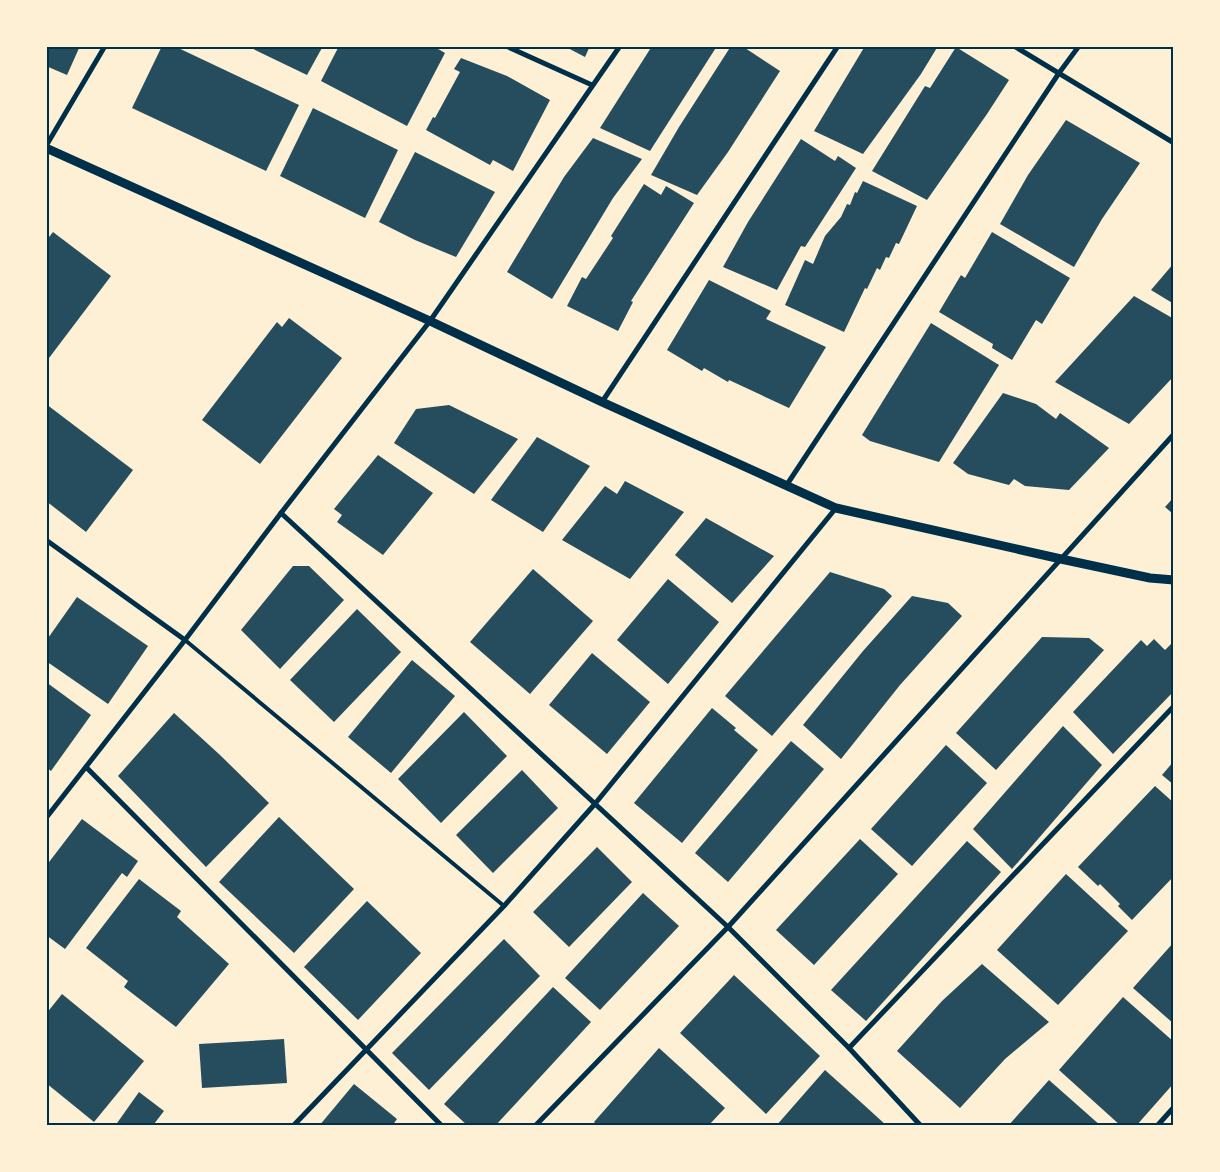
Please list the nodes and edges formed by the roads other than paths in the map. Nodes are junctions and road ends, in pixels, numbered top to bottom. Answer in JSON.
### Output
{"nodes":[{"id":1,"x":105,"y":46,"type":"edge"},
{"id":2,"x":506,"y":46,"type":"edge"},
{"id":3,"x":620,"y":46,"type":"edge"},
{"id":4,"x":838,"y":46,"type":"edge"},
{"id":5,"x":1014,"y":46,"type":"edge"},
{"id":6,"x":1079,"y":46,"type":"edge"},
{"id":7,"x":1058,"y":73,"type":"junction"},
{"id":8,"x":592,"y":85,"type":"junction"},
{"id":9,"x":1174,"y":143,"type":"edge"},
{"id":10,"x":46,"y":147,"type":"edge"},
{"id":11,"x":430,"y":322,"type":"junction"},
{"id":12,"x":602,"y":402,"type":"junction"},
{"id":13,"x":1174,"y":434,"type":"edge"},
{"id":14,"x":786,"y":487,"type":"junction"},
{"id":15,"x":836,"y":508,"type":"junction"},
{"id":16,"x":281,"y":513,"type":"junction"},
{"id":17,"x":46,"y":540,"type":"edge"},
{"id":18,"x":1061,"y":559,"type":"junction"},
{"id":19,"x":1174,"y":580,"type":"edge"},
{"id":20,"x":185,"y":640,"type":"junction"},
{"id":21,"x":1174,"y":706,"type":"edge"},
{"id":22,"x":86,"y":767,"type":"junction"},
{"id":23,"x":594,"y":805,"type":"junction"},
{"id":24,"x":46,"y":818,"type":"edge"},
{"id":25,"x":504,"y":906,"type":"junction"},
{"id":26,"x":728,"y":927,"type":"junction"},
{"id":27,"x":367,"y":1048,"type":"junction"},
{"id":28,"x":849,"y":1048,"type":"junction"},
{"id":29,"x":1174,"y":1107,"type":"edge"},
{"id":30,"x":292,"y":1126,"type":"edge"},
{"id":31,"x":442,"y":1126,"type":"edge"},
{"id":32,"x":535,"y":1126,"type":"edge"},
{"id":33,"x":921,"y":1126,"type":"edge"},
{"id":34,"x":1157,"y":1126,"type":"edge"}],
"edges":[{"from":1,"to":10,"type":"street"},
{"from":2,"to":8,"type":"street"},
{"from":3,"to":8,"type":"street"},
{"from":4,"to":12,"type":"street"},
{"from":5,"to":7,"type":"street"},
{"from":6,"to":7,"type":"street"},
{"from":7,"to":9,"type":"street"},
{"from":7,"to":14,"type":"street"},
{"from":8,"to":11,"type":"street"},
{"from":10,"to":11,"type":"street"},
{"from":11,"to":12,"type":"street"},
{"from":11,"to":16,"type":"street"},
{"from":12,"to":14,"type":"street"},
{"from":13,"to":18,"type":"street"},
{"from":14,"to":15,"type":"street"},
{"from":15,"to":18,"type":"street"},
{"from":15,"to":23,"type":"street"},
{"from":16,"to":20,"type":"street"},
{"from":16,"to":23,"type":"street"},
{"from":17,"to":20,"type":"street"},
{"from":18,"to":19,"type":"street"},
{"from":18,"to":26,"type":"street"},
{"from":20,"to":22,"type":"street"},
{"from":20,"to":25,"type":"lane"},
{"from":21,"to":28,"type":"street"},
{"from":22,"to":24,"type":"street"},
{"from":22,"to":27,"type":"street"},
{"from":23,"to":25,"type":"street"},
{"from":23,"to":26,"type":"street"},
{"from":25,"to":27,"type":"street"},
{"from":26,"to":28,"type":"street"},
{"from":26,"to":32,"type":"street"},
{"from":27,"to":30,"type":"street"},
{"from":27,"to":31,"type":"street"},
{"from":28,"to":33,"type":"street"},
{"from":29,"to":34,"type":"street"}]}
